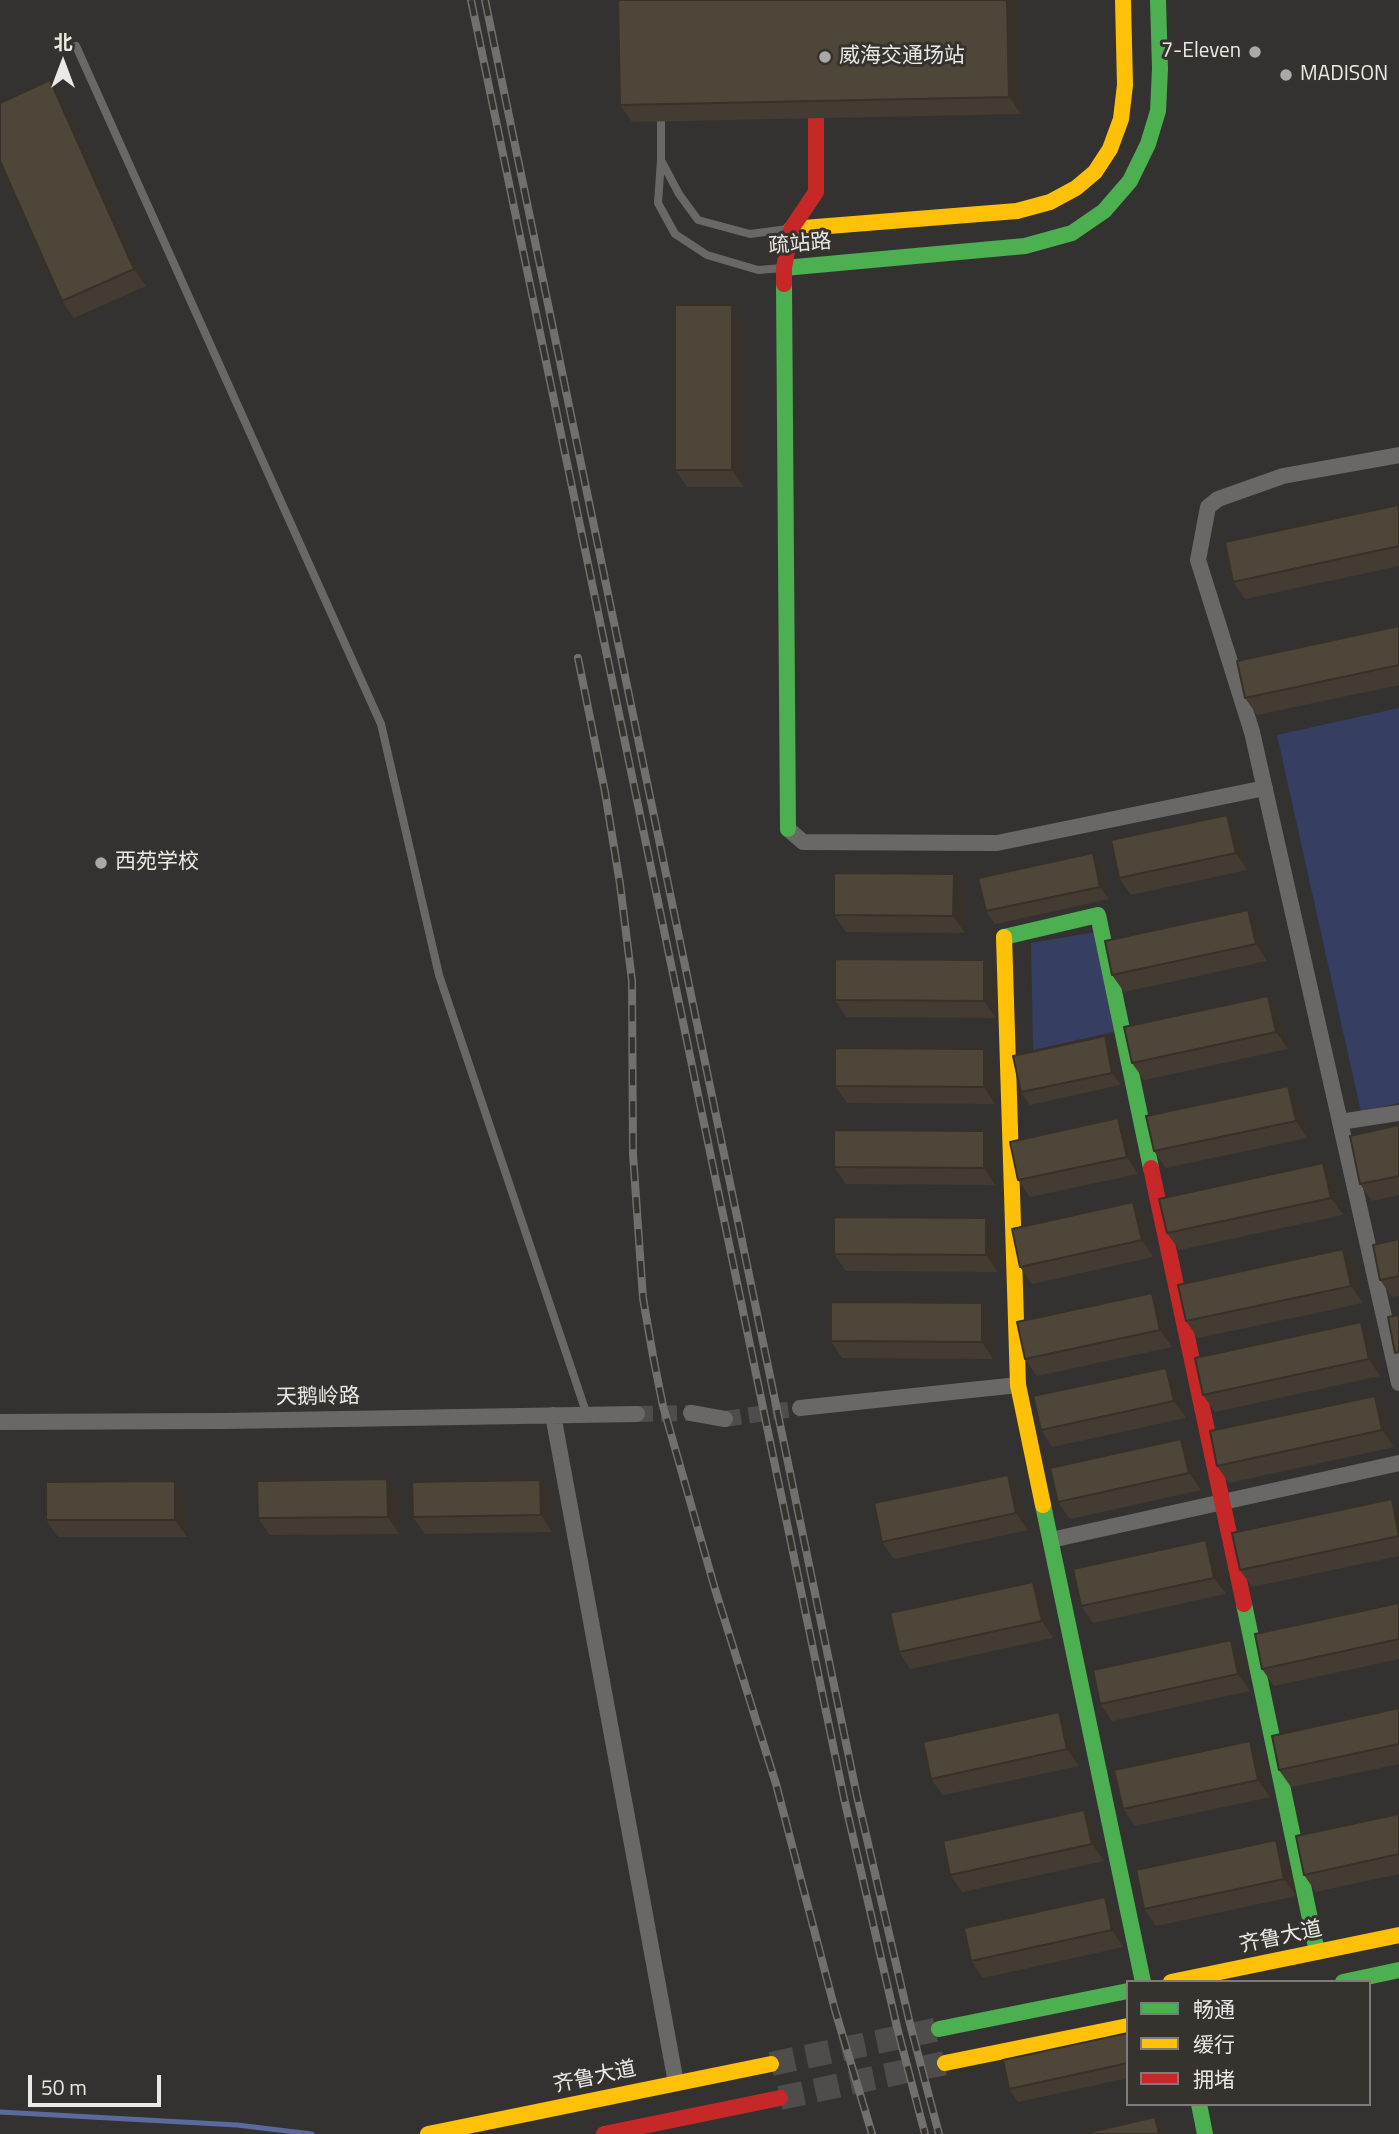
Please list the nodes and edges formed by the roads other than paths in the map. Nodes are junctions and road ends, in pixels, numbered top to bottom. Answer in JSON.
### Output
{"nodes":[{"id":1,"x":1123,"y":0,"type":"edge"},
{"id":2,"x":1158,"y":0,"type":"edge"},
{"id":3,"x":1169,"y":0,"type":"edge"},
{"id":4,"x":1158,"y":40,"type":"junction"},
{"id":5,"x":76,"y":46,"type":"dead end"},
{"id":6,"x":661,"y":106,"type":"edge"},
{"id":7,"x":816,"y":118,"type":"edge"},
{"id":8,"x":660,"y":160,"type":"junction"},
{"id":9,"x":791,"y":229,"type":"junction"},
{"id":10,"x":784,"y":268,"type":"junction"},
{"id":11,"x":1399,"y":455,"type":"edge"},
{"id":12,"x":1265,"y":788,"type":"junction"},
{"id":13,"x":1399,"y":1113,"type":"edge"},
{"id":14,"x":1340,"y":1122,"type":"junction"},
{"id":15,"x":1399,"y":1383,"type":"edge"},
{"id":16,"x":1018,"y":1385,"type":"junction"},
{"id":17,"x":800,"y":1408,"type":"tunnel mouth"},
{"id":18,"x":691,"y":1413,"type":"tunnel mouth"},
{"id":19,"x":637,"y":1414,"type":"tunnel mouth"},
{"id":20,"x":553,"y":1415,"type":"junction"},
{"id":21,"x":587,"y":1415,"type":"junction"},
{"id":22,"x":725,"y":1419,"type":"tunnel mouth"},
{"id":23,"x":0,"y":1422,"type":"edge"},
{"id":24,"x":1399,"y":1462,"type":"edge"},
{"id":25,"x":1222,"y":1503,"type":"junction"},
{"id":26,"x":1051,"y":1540,"type":"junction"},
{"id":27,"x":1399,"y":1935,"type":"edge"},
{"id":28,"x":1317,"y":1952,"type":"junction"},
{"id":29,"x":1399,"y":1970,"type":"edge"},
{"id":30,"x":1143,"y":1980,"type":"edge"},
{"id":31,"x":1181,"y":1980,"type":"edge"},
{"id":32,"x":1352,"y":1980,"type":"edge"},
{"id":33,"x":1126,"y":1990,"type":"edge"},
{"id":34,"x":1126,"y":2026,"type":"edge"},
{"id":35,"x":939,"y":2029,"type":"tunnel mouth"},
{"id":36,"x":945,"y":2063,"type":"tunnel mouth"},
{"id":37,"x":771,"y":2064,"type":"tunnel mouth"},
{"id":38,"x":677,"y":2083,"type":"junction"},
{"id":39,"x":780,"y":2098,"type":"tunnel mouth"},
{"id":40,"x":1199,"y":2106,"type":"edge"},
{"id":41,"x":428,"y":2134,"type":"edge"},
{"id":42,"x":604,"y":2134,"type":"edge"},
{"id":43,"x":1205,"y":2134,"type":"edge"}],
"edges":[{"from":1,"to":9,"type":"street","name":"疏站路"},
{"from":2,"to":4,"type":"street","name":"疏站路"},
{"from":3,"to":4,"type":"street"},
{"from":4,"to":10,"type":"street","name":"疏站路"},
{"from":5,"to":21,"type":"lane"},
{"from":6,"to":8,"type":"lane"},
{"from":7,"to":9,"type":"street"},
{"from":8,"to":9,"type":"lane","name":"疏站路"},
{"from":8,"to":10,"type":"lane","name":"疏站路"},
{"from":9,"to":10,"type":"street"},
{"from":10,"to":12,"type":"street"},
{"from":11,"to":12,"type":"street"},
{"from":12,"to":14,"type":"street"},
{"from":13,"to":14,"type":"street"},
{"from":14,"to":15,"type":"street"},
{"from":16,"to":17,"type":"street"},
{"from":16,"to":25,"type":"street"},
{"from":16,"to":26,"type":"street"},
{"from":18,"to":22,"type":"street"},
{"from":19,"to":21,"type":"street","name":"天鹅岭路"},
{"from":20,"to":21,"type":"street","name":"天鹅岭路"},
{"from":20,"to":23,"type":"street","name":"天鹅岭路"},
{"from":20,"to":38,"type":"street"},
{"from":24,"to":25,"type":"street"},
{"from":25,"to":26,"type":"street"},
{"from":25,"to":28,"type":"street"},
{"from":26,"to":30,"type":"street"},
{"from":27,"to":28,"type":"street","name":"齐鲁大道"},
{"from":28,"to":31,"type":"street","name":"齐鲁大道"},
{"from":29,"to":32,"type":"street"},
{"from":33,"to":35,"type":"street"},
{"from":34,"to":36,"type":"street"},
{"from":37,"to":38,"type":"street","name":"齐鲁大道"},
{"from":38,"to":41,"type":"street","name":"齐鲁大道"},
{"from":39,"to":42,"type":"street"},
{"from":40,"to":43,"type":"street"}]}
